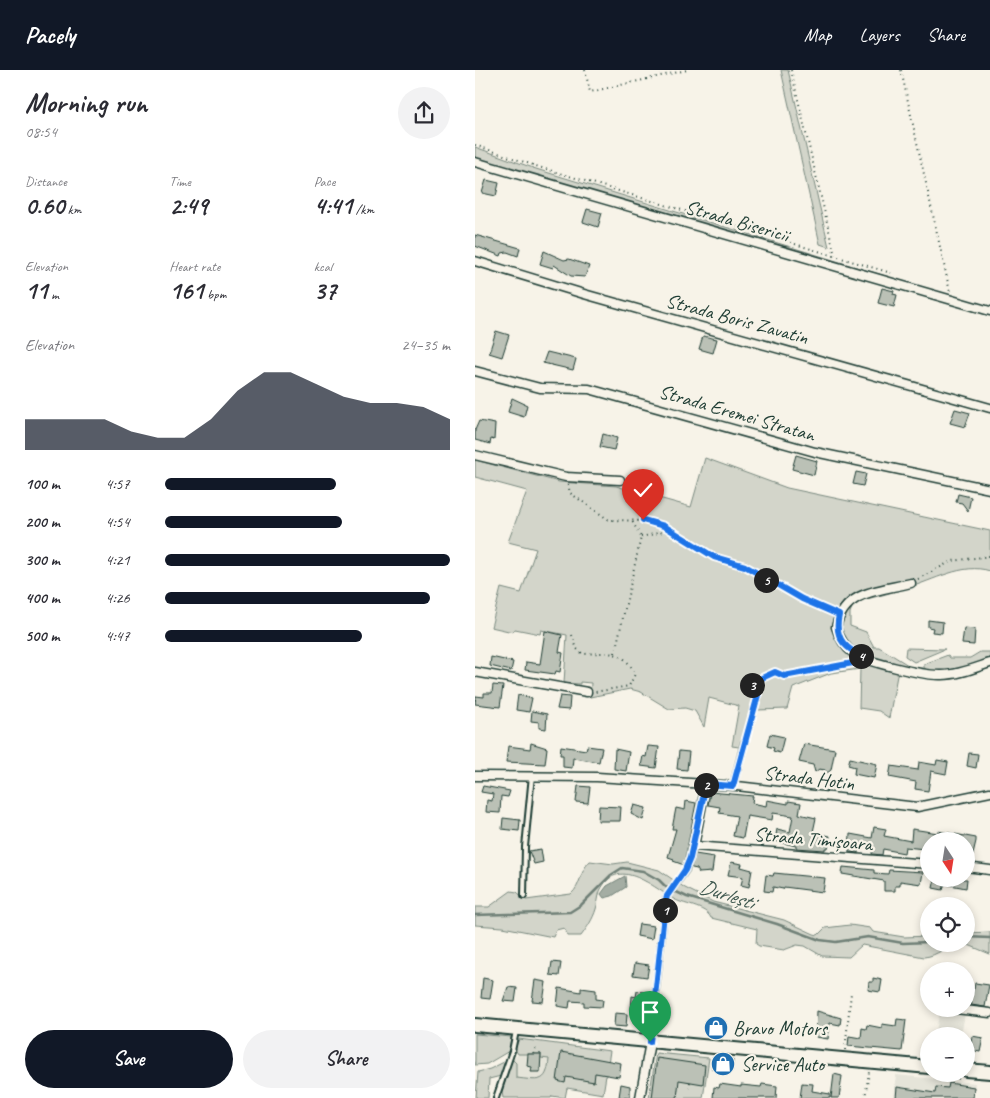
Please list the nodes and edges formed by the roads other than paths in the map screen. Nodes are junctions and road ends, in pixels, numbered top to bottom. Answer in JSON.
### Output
{"nodes":[{"id":1,"x":475,"y":162,"type":"edge"},
{"id":2,"x":475,"y":261,"type":"edge"},
{"id":3,"x":990,"y":311,"type":"edge"},
{"id":4,"x":475,"y":371,"type":"edge"},
{"id":5,"x":990,"y":408,"type":"edge"},
{"id":6,"x":475,"y":455,"type":"edge"},
{"id":7,"x":620,"y":480,"type":"dead end"},
{"id":8,"x":990,"y":489,"type":"edge"},
{"id":9,"x":911,"y":582,"type":"road end"},
{"id":10,"x":990,"y":663,"type":"edge"},
{"id":11,"x":475,"y":672,"type":"edge"},
{"id":12,"x":587,"y":692,"type":"road end"},
{"id":13,"x":744,"y":743,"type":"road end"},
{"id":14,"x":532,"y":775,"type":"junction"},
{"id":15,"x":475,"y":776,"type":"edge"},
{"id":16,"x":706,"y":784,"type":"junction"},
{"id":17,"x":733,"y":786,"type":"junction"},
{"id":18,"x":990,"y":792,"type":"edge"},
{"id":19,"x":694,"y":846,"type":"junction"},
{"id":20,"x":920,"y":863,"type":"edge"},
{"id":21,"x":975,"y":868,"type":"edge"},
{"id":22,"x":990,"y":870,"type":"edge"},
{"id":23,"x":524,"y":896,"type":"dead end"},
{"id":24,"x":975,"y":1011,"type":"edge"},
{"id":25,"x":990,"y":1013,"type":"edge"},
{"id":26,"x":475,"y":1025,"type":"edge"},
{"id":27,"x":516,"y":1029,"type":"junction"},
{"id":28,"x":650,"y":1042,"type":"junction"},
{"id":29,"x":920,"y":1066,"type":"edge"},
{"id":30,"x":975,"y":1071,"type":"edge"},
{"id":31,"x":990,"y":1072,"type":"edge"},
{"id":32,"x":496,"y":1098,"type":"edge"},
{"id":33,"x":641,"y":1098,"type":"edge"}],
"edges":[{"from":1,"to":3,"type":"street","name":"Strada Bisericii"},
{"from":2,"to":5,"type":"street","name":"Strada Boris Zavatin"},
{"from":4,"to":8,"type":"street","name":"Strada Eremei Stratan"},
{"from":6,"to":7,"type":"street"},
{"from":9,"to":10,"type":"street"},
{"from":11,"to":12,"type":"street"},
{"from":13,"to":17,"type":"lane"},
{"from":14,"to":15,"type":"street","name":"Strada Hotin"},
{"from":14,"to":16,"type":"street","name":"Strada Hotin"},
{"from":14,"to":23,"type":"lane"},
{"from":16,"to":17,"type":"street","name":"Strada Hotin"},
{"from":16,"to":19,"type":"street"},
{"from":17,"to":18,"type":"street","name":"Strada Hotin"},
{"from":19,"to":20,"type":"street","name":"Strada Timișoara"},
{"from":19,"to":28,"type":"lane"},
{"from":21,"to":22,"type":"street"},
{"from":24,"to":25,"type":"street"},
{"from":26,"to":27,"type":"main road"},
{"from":27,"to":28,"type":"main road"},
{"from":27,"to":32,"type":"lane"},
{"from":28,"to":29,"type":"main road"},
{"from":28,"to":33,"type":"street"},
{"from":30,"to":31,"type":"main road"}]}
